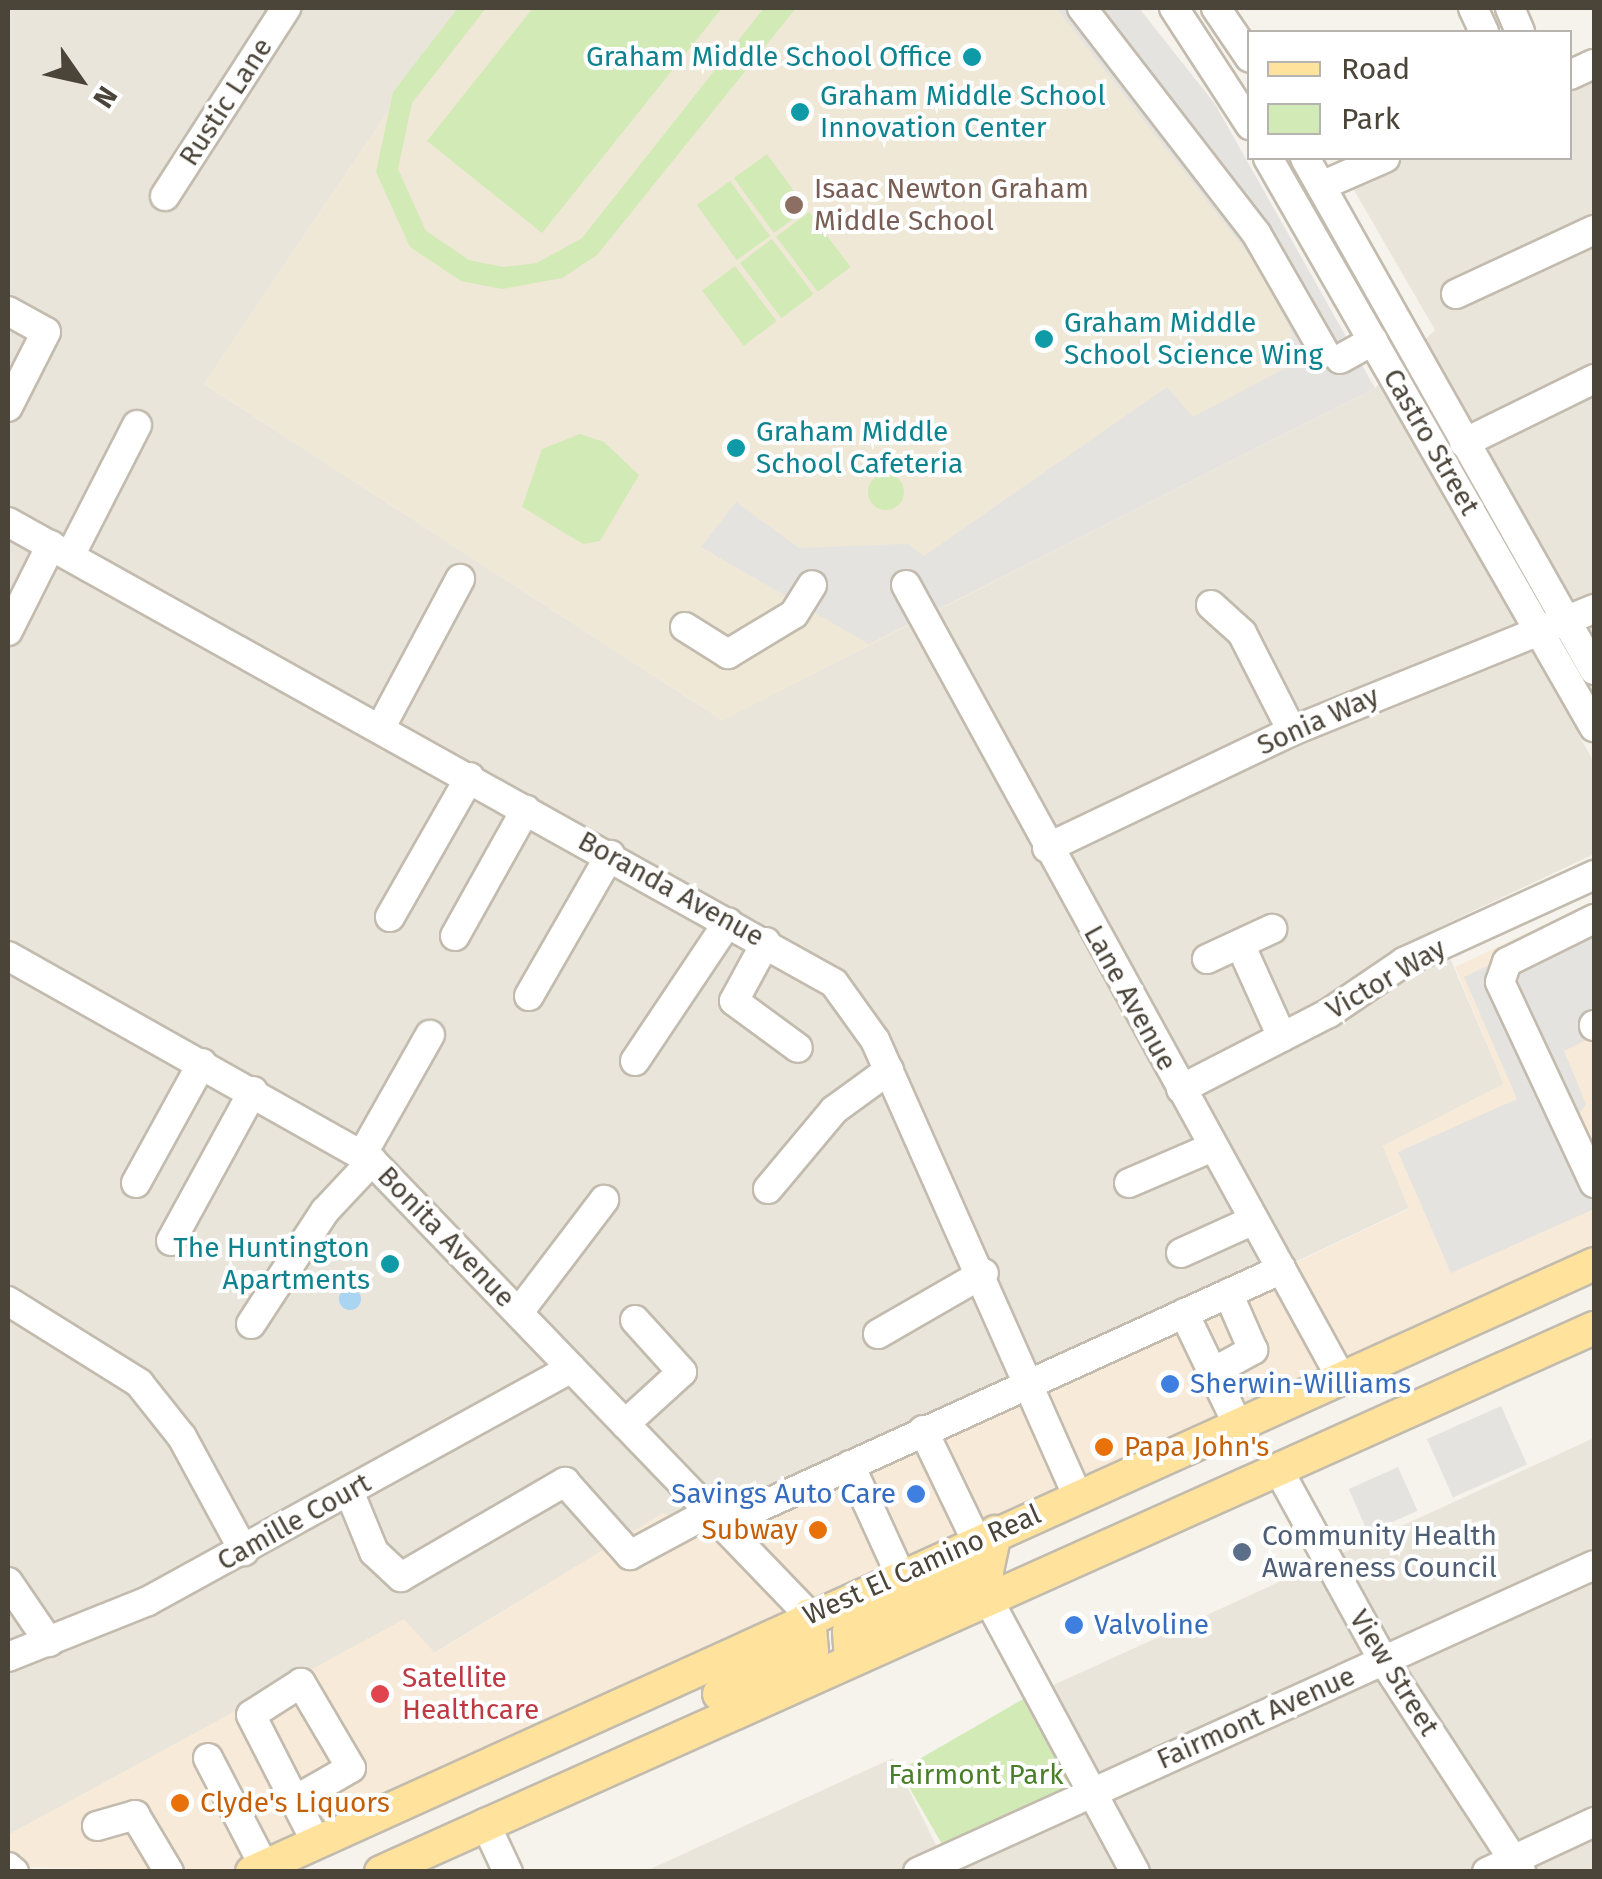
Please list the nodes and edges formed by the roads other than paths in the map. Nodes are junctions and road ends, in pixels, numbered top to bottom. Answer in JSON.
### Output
{"nodes":[{"id":1,"x":286,"y":8,"type":"edge"},
{"id":2,"x":1082,"y":8,"type":"edge"},
{"id":3,"x":1174,"y":8,"type":"edge"},
{"id":4,"x":1216,"y":8,"type":"edge"},
{"id":5,"x":1247,"y":54,"type":"edge"},
{"id":6,"x":1247,"y":120,"type":"edge"},
{"id":7,"x":1269,"y":160,"type":"edge"},
{"id":8,"x":1306,"y":160,"type":"edge"},
{"id":9,"x":1380,"y":160,"type":"edge"},
{"id":10,"x":1321,"y":186,"type":"junction"},
{"id":11,"x":165,"y":196,"type":"dead end"},
{"id":12,"x":1594,"y":230,"type":"edge"},
{"id":13,"x":1456,"y":294,"type":"dead end"},
{"id":14,"x":8,"y":310,"type":"edge"},
{"id":15,"x":1374,"y":341,"type":"junction"},
{"id":16,"x":1594,"y":378,"type":"edge"},
{"id":17,"x":8,"y":407,"type":"edge"},
{"id":18,"x":137,"y":425,"type":"dead end"},
{"id":19,"x":1464,"y":443,"type":"junction"},
{"id":20,"x":8,"y":522,"type":"edge"},
{"id":21,"x":60,"y":550,"type":"junction"},
{"id":22,"x":460,"y":579,"type":"dead end"},
{"id":23,"x":812,"y":585,"type":"dead end"},
{"id":24,"x":906,"y":585,"type":"dead end"},
{"id":25,"x":1211,"y":604,"type":"dead end"},
{"id":26,"x":1594,"y":609,"type":"edge"},
{"id":27,"x":1566,"y":621,"type":"junction"},
{"id":28,"x":685,"y":627,"type":"dead end"},
{"id":29,"x":1538,"y":627,"type":"junction"},
{"id":30,"x":8,"y":631,"type":"edge"},
{"id":31,"x":1594,"y":670,"type":"edge"},
{"id":32,"x":381,"y":726,"type":"junction"},
{"id":33,"x":1594,"y":727,"type":"edge"},
{"id":34,"x":1292,"y":731,"type":"junction"},
{"id":35,"x":470,"y":777,"type":"junction"},
{"id":36,"x":526,"y":809,"type":"junction"},
{"id":37,"x":1047,"y":848,"type":"junction"},
{"id":38,"x":610,"y":855,"type":"junction"},
{"id":39,"x":1594,"y":874,"type":"edge"},
{"id":40,"x":390,"y":916,"type":"dead end"},
{"id":41,"x":1594,"y":919,"type":"edge"},
{"id":42,"x":728,"y":922,"type":"junction"},
{"id":43,"x":1272,"y":929,"type":"dead end"},
{"id":44,"x":456,"y":936,"type":"dead end"},
{"id":45,"x":766,"y":942,"type":"junction"},
{"id":46,"x":1240,"y":944,"type":"junction"},
{"id":47,"x":8,"y":956,"type":"edge"},
{"id":48,"x":1207,"y":959,"type":"dead end"},
{"id":49,"x":529,"y":996,"type":"dead end"},
{"id":50,"x":430,"y":1035,"type":"dead end"},
{"id":51,"x":1282,"y":1038,"type":"junction"},
{"id":52,"x":798,"y":1048,"type":"dead end"},
{"id":53,"x":635,"y":1061,"type":"dead end"},
{"id":54,"x":202,"y":1063,"type":"junction"},
{"id":55,"x":888,"y":1070,"type":"junction"},
{"id":56,"x":1181,"y":1090,"type":"junction"},
{"id":57,"x":253,"y":1091,"type":"junction"},
{"id":58,"x":1213,"y":1147,"type":"junction"},
{"id":59,"x":367,"y":1158,"type":"junction"},
{"id":60,"x":1130,"y":1182,"type":"dead end"},
{"id":61,"x":136,"y":1183,"type":"dead end"},
{"id":62,"x":1594,"y":1183,"type":"edge"},
{"id":63,"x":768,"y":1189,"type":"dead end"},
{"id":64,"x":604,"y":1200,"type":"dead end"},
{"id":65,"x":1254,"y":1220,"type":"junction"},
{"id":66,"x":171,"y":1241,"type":"dead end"},
{"id":67,"x":1181,"y":1253,"type":"dead end"},
{"id":68,"x":1594,"y":1264,"type":"edge"},
{"id":69,"x":1282,"y":1269,"type":"junction"},
{"id":70,"x":984,"y":1274,"type":"junction"},
{"id":71,"x":1228,"y":1294,"type":"junction"},
{"id":72,"x":8,"y":1301,"type":"edge"},
{"id":73,"x":519,"y":1312,"type":"junction"},
{"id":74,"x":1184,"y":1312,"type":"junction"},
{"id":75,"x":635,"y":1320,"type":"dead end"},
{"id":76,"x":251,"y":1324,"type":"dead end"},
{"id":77,"x":1594,"y":1328,"type":"edge"},
{"id":78,"x":878,"y":1334,"type":"dead end"},
{"id":79,"x":572,"y":1368,"type":"junction"},
{"id":80,"x":1213,"y":1372,"type":"junction"},
{"id":81,"x":1340,"y":1376,"type":"junction"},
{"id":82,"x":1033,"y":1379,"type":"junction"},
{"id":83,"x":1238,"y":1423,"type":"junction"},
{"id":84,"x":625,"y":1424,"type":"junction"},
{"id":85,"x":923,"y":1430,"type":"junction"},
{"id":86,"x":850,"y":1464,"type":"junction"},
{"id":87,"x":1278,"y":1469,"type":"junction"},
{"id":88,"x":349,"y":1491,"type":"junction"},
{"id":89,"x":1078,"y":1497,"type":"junction"},
{"id":90,"x":716,"y":1518,"type":"junction"},
{"id":91,"x":986,"y":1536,"type":"junction"},
{"id":92,"x":244,"y":1551,"type":"junction"},
{"id":93,"x":1594,"y":1565,"type":"edge"},
{"id":94,"x":900,"y":1574,"type":"junction"},
{"id":95,"x":8,"y":1582,"type":"edge"},
{"id":96,"x":988,"y":1598,"type":"junction"},
{"id":97,"x":809,"y":1615,"type":"junction"},
{"id":98,"x":49,"y":1642,"type":"junction"},
{"id":99,"x":8,"y":1658,"type":"edge"},
{"id":100,"x":852,"y":1660,"type":"junction"},
{"id":101,"x":1382,"y":1660,"type":"junction"},
{"id":102,"x":208,"y":1758,"type":"dead end"},
{"id":103,"x":1093,"y":1792,"type":"junction"},
{"id":104,"x":297,"y":1799,"type":"dead end"},
{"id":105,"x":500,"y":1816,"type":"junction"},
{"id":106,"x":1594,"y":1822,"type":"edge"},
{"id":107,"x":96,"y":1826,"type":"dead end"},
{"id":108,"x":316,"y":1842,"type":"junction"},
{"id":109,"x":1517,"y":1865,"type":"edge"},
{"id":110,"x":8,"y":1867,"type":"edge"},
{"id":111,"x":258,"y":1869,"type":"edge"},
{"id":112,"x":14,"y":1872,"type":"edge"},
{"id":113,"x":169,"y":1872,"type":"edge"},
{"id":114,"x":381,"y":1872,"type":"edge"},
{"id":115,"x":508,"y":1872,"type":"edge"},
{"id":116,"x":918,"y":1872,"type":"edge"},
{"id":117,"x":1136,"y":1872,"type":"edge"},
{"id":118,"x":1487,"y":1872,"type":"edge"}],
"edges":[{"from":1,"to":11,"type":"street","name":"Rustic Lane"},
{"from":2,"to":15,"type":"street"},
{"from":3,"to":6,"type":"street"},
{"from":4,"to":5,"type":"street"},
{"from":7,"to":15,"type":"street","name":"Castro Street"},
{"from":8,"to":10,"type":"street","name":"Castro Street"},
{"from":9,"to":10,"type":"street"},
{"from":10,"to":19,"type":"street","name":"Castro Street"},
{"from":12,"to":13,"type":"street"},
{"from":14,"to":17,"type":"street"},
{"from":15,"to":29,"type":"street","name":"Castro Street"},
{"from":16,"to":19,"type":"street"},
{"from":18,"to":21,"type":"street"},
{"from":19,"to":27,"type":"street","name":"Castro Street"},
{"from":20,"to":21,"type":"street","name":"Boranda Avenue"},
{"from":21,"to":30,"type":"street"},
{"from":21,"to":32,"type":"street","name":"Boranda Avenue"},
{"from":22,"to":32,"type":"street"},
{"from":23,"to":28,"type":"street"},
{"from":24,"to":37,"type":"street","name":"Lane Avenue"},
{"from":25,"to":34,"type":"street"},
{"from":26,"to":27,"type":"street","name":"Sonia Way"},
{"from":27,"to":29,"type":"street","name":"Sonia Way"},
{"from":27,"to":31,"type":"street","name":"Castro Street"},
{"from":29,"to":33,"type":"street","name":"Castro Street"},
{"from":29,"to":34,"type":"street","name":"Sonia Way"},
{"from":32,"to":35,"type":"street","name":"Boranda Avenue"},
{"from":34,"to":37,"type":"street","name":"Sonia Way"},
{"from":35,"to":36,"type":"street","name":"Boranda Avenue"},
{"from":35,"to":40,"type":"street"},
{"from":36,"to":38,"type":"street","name":"Boranda Avenue"},
{"from":36,"to":44,"type":"street"},
{"from":37,"to":56,"type":"street","name":"Lane Avenue"},
{"from":38,"to":42,"type":"street","name":"Boranda Avenue"},
{"from":38,"to":49,"type":"street"},
{"from":39,"to":51,"type":"street","name":"Victor Way"},
{"from":41,"to":62,"type":"street"},
{"from":42,"to":45,"type":"street","name":"Boranda Avenue"},
{"from":42,"to":53,"type":"street"},
{"from":43,"to":46,"type":"street"},
{"from":45,"to":52,"type":"street"},
{"from":45,"to":55,"type":"street","name":"Boranda Avenue"},
{"from":46,"to":48,"type":"street"},
{"from":46,"to":51,"type":"street"},
{"from":47,"to":54,"type":"street","name":"Bonita Avenue"},
{"from":50,"to":59,"type":"street"},
{"from":51,"to":56,"type":"street","name":"Victor Way"},
{"from":54,"to":57,"type":"street","name":"Bonita Avenue"},
{"from":54,"to":61,"type":"street"},
{"from":55,"to":63,"type":"street"},
{"from":55,"to":70,"type":"street","name":"Boranda Avenue"},
{"from":56,"to":58,"type":"street","name":"Lane Avenue"},
{"from":57,"to":59,"type":"street","name":"Bonita Avenue"},
{"from":57,"to":66,"type":"street"},
{"from":58,"to":60,"type":"street"},
{"from":58,"to":65,"type":"street","name":"Lane Avenue"},
{"from":59,"to":73,"type":"street","name":"Bonita Avenue"},
{"from":59,"to":76,"type":"street"},
{"from":64,"to":73,"type":"street"},
{"from":65,"to":67,"type":"street"},
{"from":65,"to":69,"type":"street","name":"Lane Avenue"},
{"from":68,"to":81,"type":"main road","name":"West El Camino Real"},
{"from":69,"to":71,"type":"street"},
{"from":69,"to":81,"type":"street","name":"Lane Avenue"},
{"from":70,"to":78,"type":"street"},
{"from":70,"to":82,"type":"street","name":"Boranda Avenue"},
{"from":71,"to":74,"type":"street"},
{"from":71,"to":80,"type":"street"},
{"from":72,"to":92,"type":"street"},
{"from":73,"to":79,"type":"street","name":"Bonita Avenue"},
{"from":74,"to":80,"type":"street"},
{"from":74,"to":82,"type":"street"},
{"from":75,"to":84,"type":"street"},
{"from":77,"to":87,"type":"main road","name":"West El Camino Real"},
{"from":79,"to":84,"type":"street","name":"Bonita Avenue"},
{"from":79,"to":88,"type":"street","name":"Camille Court"},
{"from":80,"to":83,"type":"street"},
{"from":81,"to":83,"type":"main road","name":"West El Camino Real"},
{"from":82,"to":85,"type":"street"},
{"from":82,"to":89,"type":"street","name":"Boranda Avenue"},
{"from":83,"to":89,"type":"main road","name":"West El Camino Real"},
{"from":84,"to":90,"type":"street","name":"Bonita Avenue"},
{"from":85,"to":86,"type":"street"},
{"from":85,"to":91,"type":"street"},
{"from":86,"to":90,"type":"street"},
{"from":86,"to":94,"type":"street"},
{"from":87,"to":96,"type":"main road","name":"West El Camino Real"},
{"from":87,"to":101,"type":"street","name":"View Street"},
{"from":88,"to":90,"type":"street"},
{"from":88,"to":92,"type":"street","name":"Camille Court"},
{"from":89,"to":91,"type":"main road","name":"West El Camino Real"},
{"from":90,"to":97,"type":"street","name":"Bonita Avenue"},
{"from":91,"to":94,"type":"main road","name":"West El Camino Real"},
{"from":91,"to":100,"type":"main road"},
{"from":92,"to":98,"type":"street","name":"Camille Court"},
{"from":93,"to":101,"type":"street","name":"Fairmont Avenue"},
{"from":94,"to":97,"type":"main road","name":"West El Camino Real"},
{"from":95,"to":98,"type":"street"},
{"from":96,"to":100,"type":"main road","name":"West El Camino Real"},
{"from":96,"to":103,"type":"street"},
{"from":97,"to":105,"type":"main road"},
{"from":97,"to":108,"type":"main road","name":"West El Camino Real"},
{"from":98,"to":99,"type":"street","name":"Camille Court"},
{"from":100,"to":105,"type":"main road","name":"West El Camino Real"},
{"from":101,"to":103,"type":"street","name":"Fairmont Avenue"},
{"from":101,"to":109,"type":"street","name":"View Street"},
{"from":102,"to":111,"type":"street"},
{"from":103,"to":116,"type":"street","name":"Fairmont Avenue"},
{"from":103,"to":117,"type":"street"},
{"from":104,"to":108,"type":"street"},
{"from":105,"to":114,"type":"main road","name":"West El Camino Real"},
{"from":105,"to":115,"type":"street"},
{"from":106,"to":109,"type":"street"},
{"from":107,"to":113,"type":"street"},
{"from":108,"to":111,"type":"main road","name":"West El Camino Real"},
{"from":109,"to":118,"type":"street"},
{"from":110,"to":112,"type":"street"}]}
